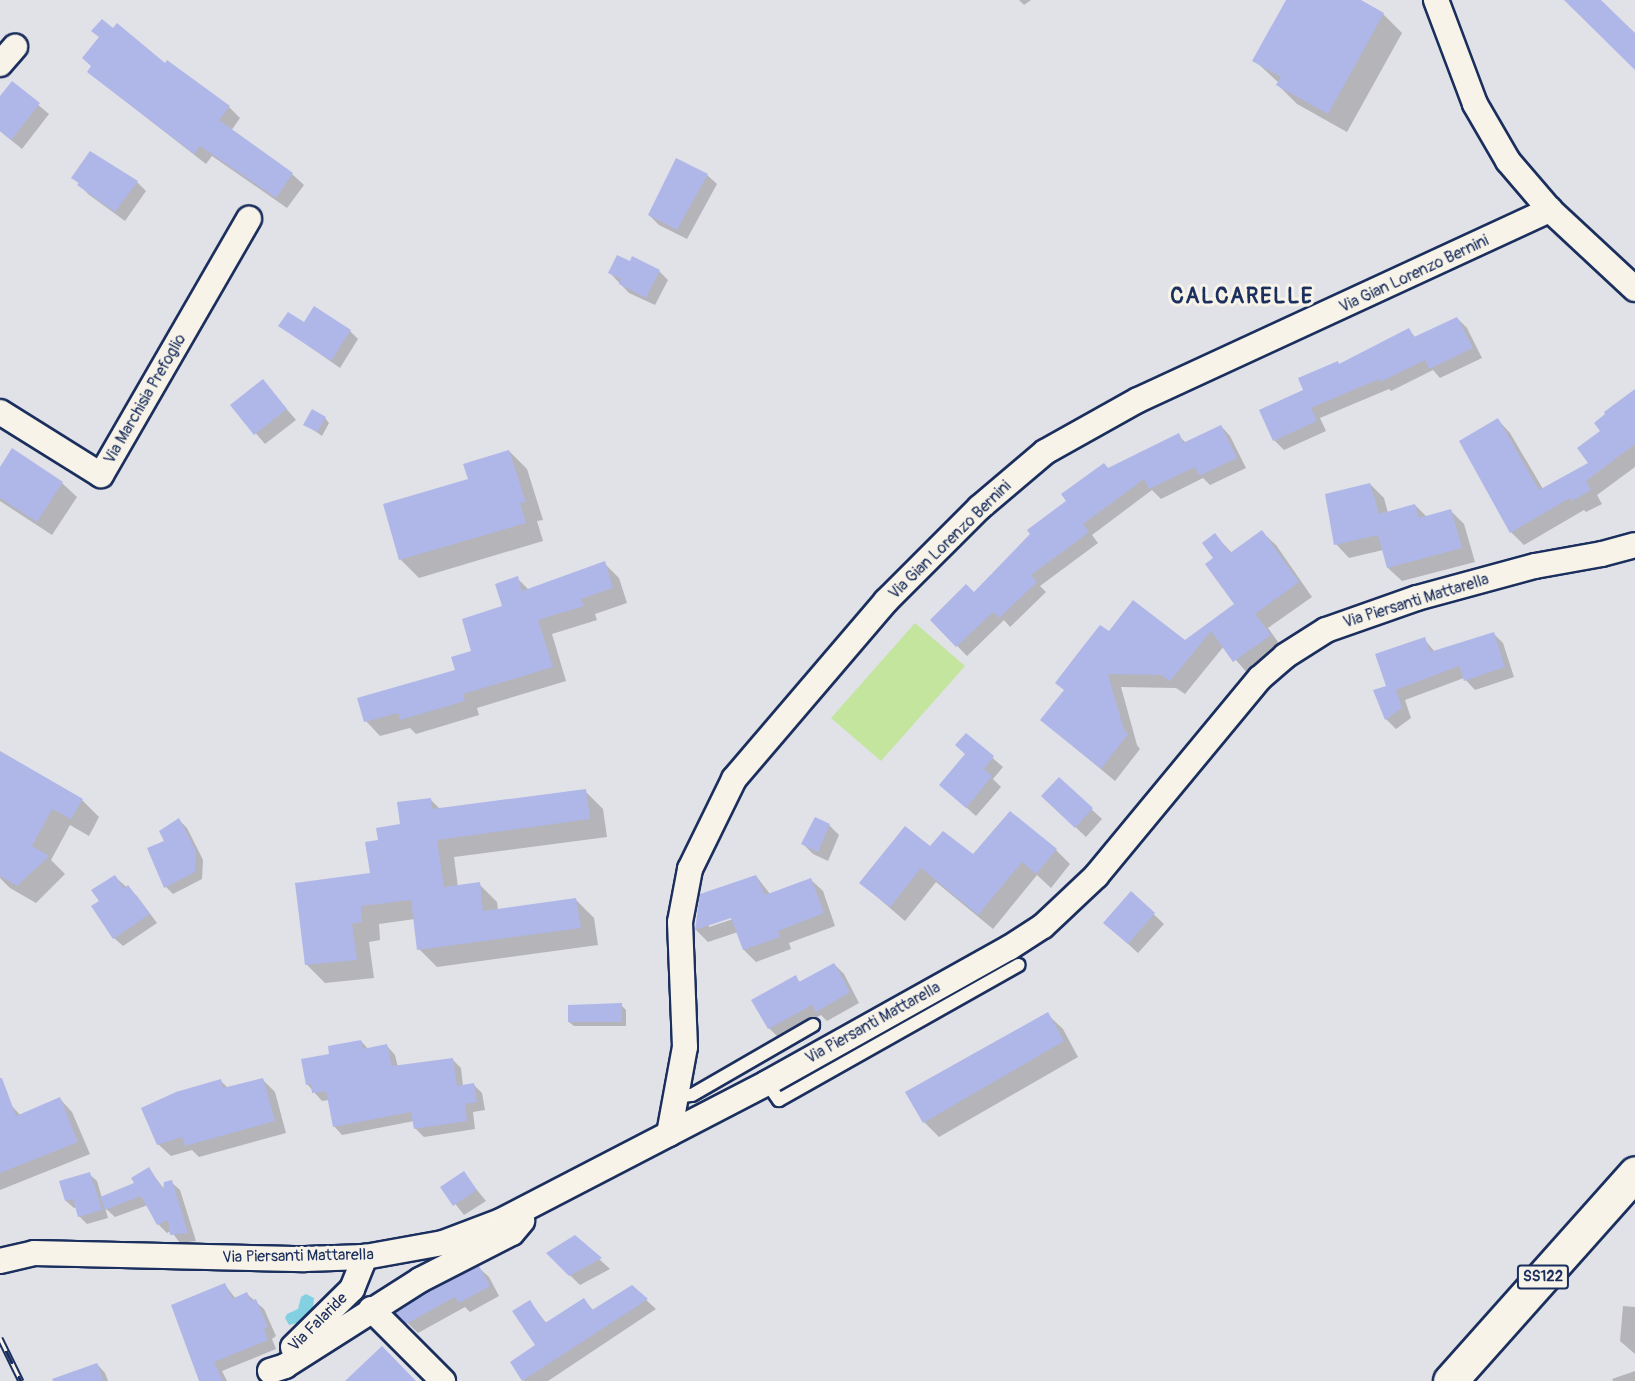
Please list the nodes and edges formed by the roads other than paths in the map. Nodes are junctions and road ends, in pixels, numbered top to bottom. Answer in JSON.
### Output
{"nodes":[{"id":1,"x":1436,"y":0,"type":"edge"},
{"id":2,"x":1550,"y":210,"type":"junction"},
{"id":3,"x":249,"y":219,"type":"dead end"},
{"id":4,"x":1635,"y":289,"type":"edge"},
{"id":5,"x":0,"y":412,"type":"edge"},
{"id":6,"x":1635,"y":545,"type":"edge"},
{"id":7,"x":1019,"y":965,"type":"dead end"},
{"id":8,"x":813,"y":1025,"type":"dead end"},
{"id":9,"x":880,"y":1031,"type":"junction"},
{"id":10,"x":677,"y":1097,"type":"junction"},
{"id":11,"x":669,"y":1134,"type":"junction"},
{"id":12,"x":1635,"y":1173,"type":"edge"},
{"id":13,"x":541,"y":1200,"type":"junction"},
{"id":14,"x":365,"y":1257,"type":"junction"},
{"id":15,"x":0,"y":1261,"type":"edge"},
{"id":16,"x":371,"y":1309,"type":"junction"},
{"id":17,"x":266,"y":1376,"type":"edge"},
{"id":18,"x":443,"y":1381,"type":"edge"},
{"id":19,"x":1450,"y":1381,"type":"edge"}],
"edges":[{"from":1,"to":2,"type":"street"},
{"from":2,"to":4,"type":"street"},
{"from":2,"to":10,"type":"street","name":"Via Gian Lorenzo Bernini"},
{"from":3,"to":5,"type":"street","name":"Via Marchisia Prefoglio"},
{"from":6,"to":9,"type":"street","name":"Via Piersanti Mattarella"},
{"from":7,"to":9,"type":"lane"},
{"from":8,"to":10,"type":"lane"},
{"from":9,"to":11,"type":"street","name":"Via Piersanti Mattarella"},
{"from":10,"to":11,"type":"street","name":"Via Gian Lorenzo Bernini"},
{"from":11,"to":13,"type":"street","name":"Via Piersanti Mattarella"},
{"from":12,"to":19,"type":"main road","number":"SS122"},
{"from":13,"to":14,"type":"street","name":"Via Piersanti Mattarella"},
{"from":13,"to":16,"type":"street"},
{"from":14,"to":15,"type":"street","name":"Via Piersanti Mattarella"},
{"from":14,"to":17,"type":"street","name":"Via Falaride"},
{"from":16,"to":17,"type":"street"},
{"from":16,"to":18,"type":"street"}]}
